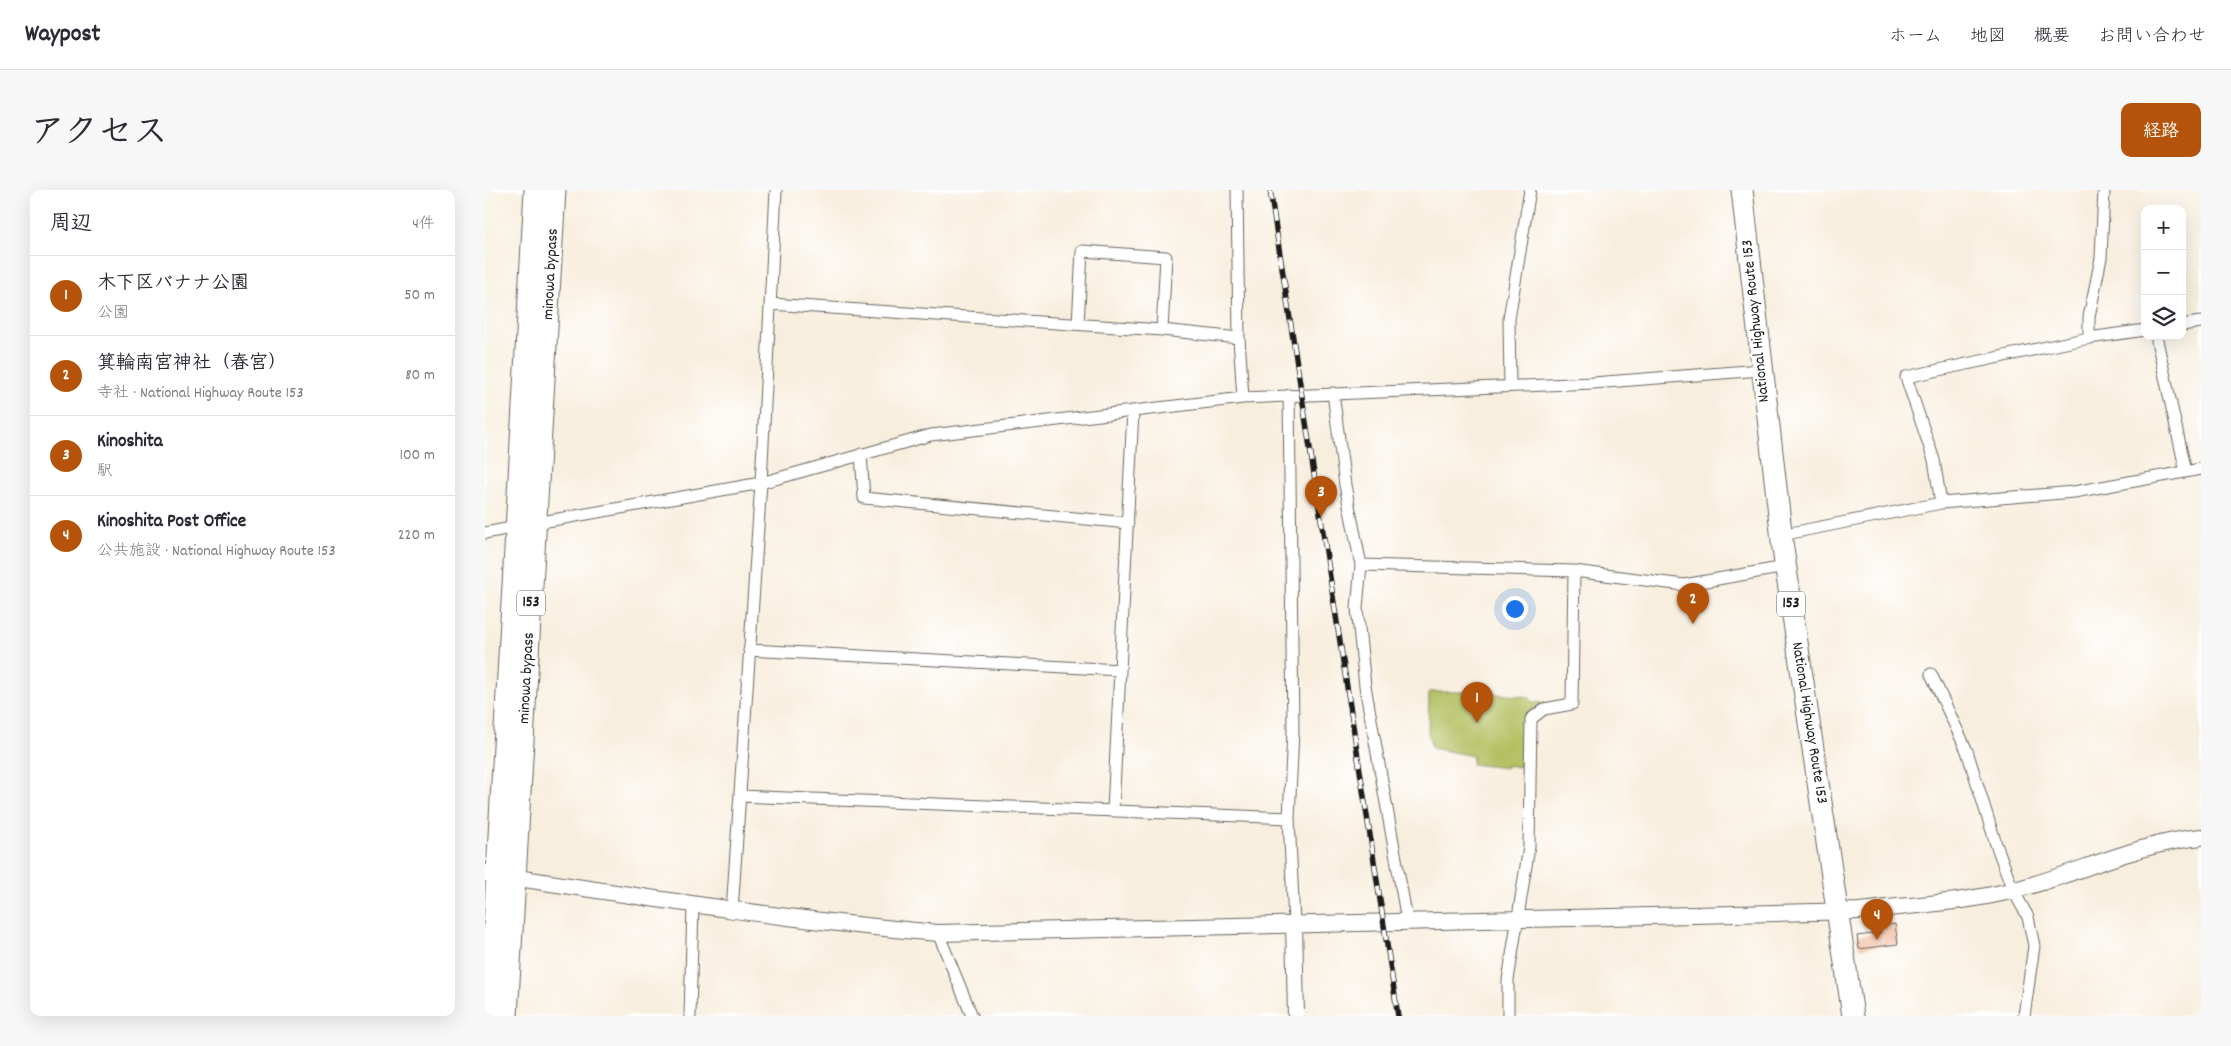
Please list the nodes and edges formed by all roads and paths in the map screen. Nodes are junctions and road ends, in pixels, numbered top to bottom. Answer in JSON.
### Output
{"nodes":[{"id":1,"x":535,"y":190,"type":"edge"},
{"id":2,"x":555,"y":190,"type":"edge"},
{"id":3,"x":776,"y":190,"type":"edge"},
{"id":4,"x":1237,"y":190,"type":"edge"},
{"id":5,"x":1530,"y":190,"type":"edge"},
{"id":6,"x":1743,"y":190,"type":"edge"},
{"id":7,"x":2104,"y":190,"type":"edge"},
{"id":8,"x":770,"y":304,"type":"junction"},
{"id":9,"x":2201,"y":322,"type":"edge"},
{"id":10,"x":1078,"y":324,"type":"junction"},
{"id":11,"x":2186,"y":324,"type":"edge"},
{"id":12,"x":1162,"y":330,"type":"junction"},
{"id":13,"x":2141,"y":331,"type":"edge"},
{"id":14,"x":1239,"y":338,"type":"junction"},
{"id":15,"x":2089,"y":338,"type":"junction"},
{"id":16,"x":2157,"y":340,"type":"edge"},
{"id":17,"x":1761,"y":370,"type":"junction"},
{"id":18,"x":1510,"y":386,"type":"junction"},
{"id":19,"x":1333,"y":393,"type":"junction"},
{"id":20,"x":1289,"y":395,"type":"junction"},
{"id":21,"x":1243,"y":398,"type":"junction"},
{"id":22,"x":1133,"y":411,"type":"junction"},
{"id":23,"x":861,"y":454,"type":"junction"},
{"id":24,"x":2201,"y":468,"type":"edge"},
{"id":25,"x":2186,"y":472,"type":"junction"},
{"id":26,"x":761,"y":483,"type":"junction"},
{"id":27,"x":1941,"y":503,"type":"junction"},
{"id":28,"x":1128,"y":523,"type":"junction"},
{"id":29,"x":527,"y":525,"type":"junction"},
{"id":30,"x":485,"y":533,"type":"edge"},
{"id":31,"x":1781,"y":535,"type":"junction"},
{"id":32,"x":1361,"y":566,"type":"junction"},
{"id":33,"x":1785,"y":567,"type":"junction"},
{"id":34,"x":1574,"y":571,"type":"junction"},
{"id":35,"x":749,"y":650,"type":"junction"},
{"id":36,"x":1120,"y":670,"type":"junction"},
{"id":37,"x":1931,"y":674,"type":"dead end"},
{"id":38,"x":740,"y":796,"type":"junction"},
{"id":39,"x":1113,"y":810,"type":"junction"},
{"id":40,"x":1289,"y":818,"type":"junction"},
{"id":41,"x":2201,"y":838,"type":"edge"},
{"id":42,"x":499,"y":875,"type":"edge"},
{"id":43,"x":2013,"y":890,"type":"junction"},
{"id":44,"x":693,"y":904,"type":"junction"},
{"id":45,"x":732,"y":911,"type":"junction"},
{"id":46,"x":1838,"y":912,"type":"junction"},
{"id":47,"x":1517,"y":918,"type":"junction"},
{"id":48,"x":1407,"y":920,"type":"junction"},
{"id":49,"x":1294,"y":923,"type":"junction"},
{"id":50,"x":938,"y":933,"type":"junction"},
{"id":51,"x":489,"y":1016,"type":"edge"},
{"id":52,"x":507,"y":1016,"type":"edge"},
{"id":53,"x":690,"y":1016,"type":"edge"},
{"id":54,"x":972,"y":1016,"type":"edge"},
{"id":55,"x":1295,"y":1016,"type":"edge"},
{"id":56,"x":1508,"y":1016,"type":"edge"},
{"id":57,"x":1853,"y":1016,"type":"edge"},
{"id":58,"x":2024,"y":1016,"type":"edge"}],
"edges":[{"from":1,"to":29,"type":"highway","name":"minowa bypass","number":"153"},
{"from":2,"to":29,"type":"highway","name":"minowa bypass","number":"153"},
{"from":3,"to":8,"type":"street"},
{"from":4,"to":14,"type":"street"},
{"from":5,"to":18,"type":"street"},
{"from":6,"to":17,"type":"highway","name":"National Highway Route 153","number":"153"},
{"from":7,"to":15,"type":"street"},
{"from":8,"to":10,"type":"street"},
{"from":8,"to":26,"type":"street"},
{"from":9,"to":11,"type":"street"},
{"from":10,"to":12,"type":"street"},
{"from":10,"to":12,"type":"street"},
{"from":12,"to":14,"type":"street"},
{"from":13,"to":15,"type":"street"},
{"from":14,"to":21,"type":"street"},
{"from":15,"to":27,"type":"street"},
{"from":16,"to":25,"type":"street"},
{"from":17,"to":18,"type":"street"},
{"from":17,"to":31,"type":"highway","name":"National Highway Route 153","number":"153"},
{"from":18,"to":19,"type":"street"},
{"from":19,"to":20,"type":"street"},
{"from":19,"to":32,"type":"street"},
{"from":20,"to":21,"type":"street"},
{"from":20,"to":40,"type":"street"},
{"from":21,"to":22,"type":"street"},
{"from":22,"to":23,"type":"street"},
{"from":22,"to":28,"type":"street"},
{"from":23,"to":26,"type":"street"},
{"from":23,"to":28,"type":"street"},
{"from":24,"to":25,"type":"street"},
{"from":25,"to":27,"type":"street"},
{"from":26,"to":29,"type":"street"},
{"from":26,"to":35,"type":"street"},
{"from":27,"to":31,"type":"street"},
{"from":28,"to":36,"type":"street"},
{"from":29,"to":30,"type":"street"},
{"from":29,"to":42,"type":"highway","name":"minowa bypass","number":"153"},
{"from":31,"to":33,"type":"highway","name":"National Highway Route 153","number":"153"},
{"from":32,"to":34,"type":"street"},
{"from":32,"to":48,"type":"street"},
{"from":33,"to":34,"type":"street"},
{"from":33,"to":46,"type":"highway","name":"National Highway Route 153","number":"153"},
{"from":34,"to":47,"type":"street"},
{"from":35,"to":36,"type":"street"},
{"from":35,"to":38,"type":"street"},
{"from":36,"to":39,"type":"street"},
{"from":37,"to":43,"type":"street"},
{"from":38,"to":39,"type":"street"},
{"from":38,"to":45,"type":"street"},
{"from":39,"to":40,"type":"street"},
{"from":40,"to":49,"type":"street"},
{"from":41,"to":43,"type":"street"},
{"from":42,"to":44,"type":"street"},
{"from":42,"to":51,"type":"highway","name":"minowa bypass","number":"153"},
{"from":42,"to":52,"type":"highway","name":"minowa bypass","number":"153"},
{"from":43,"to":46,"type":"street"},
{"from":43,"to":58,"type":"street"},
{"from":44,"to":45,"type":"street"},
{"from":44,"to":53,"type":"street"},
{"from":45,"to":50,"type":"street"},
{"from":46,"to":47,"type":"street"},
{"from":46,"to":57,"type":"highway","name":"National Highway Route 153","number":"153"},
{"from":47,"to":48,"type":"street"},
{"from":47,"to":56,"type":"street"},
{"from":48,"to":49,"type":"street"},
{"from":49,"to":50,"type":"street"},
{"from":49,"to":55,"type":"street"},
{"from":50,"to":54,"type":"street"}]}
